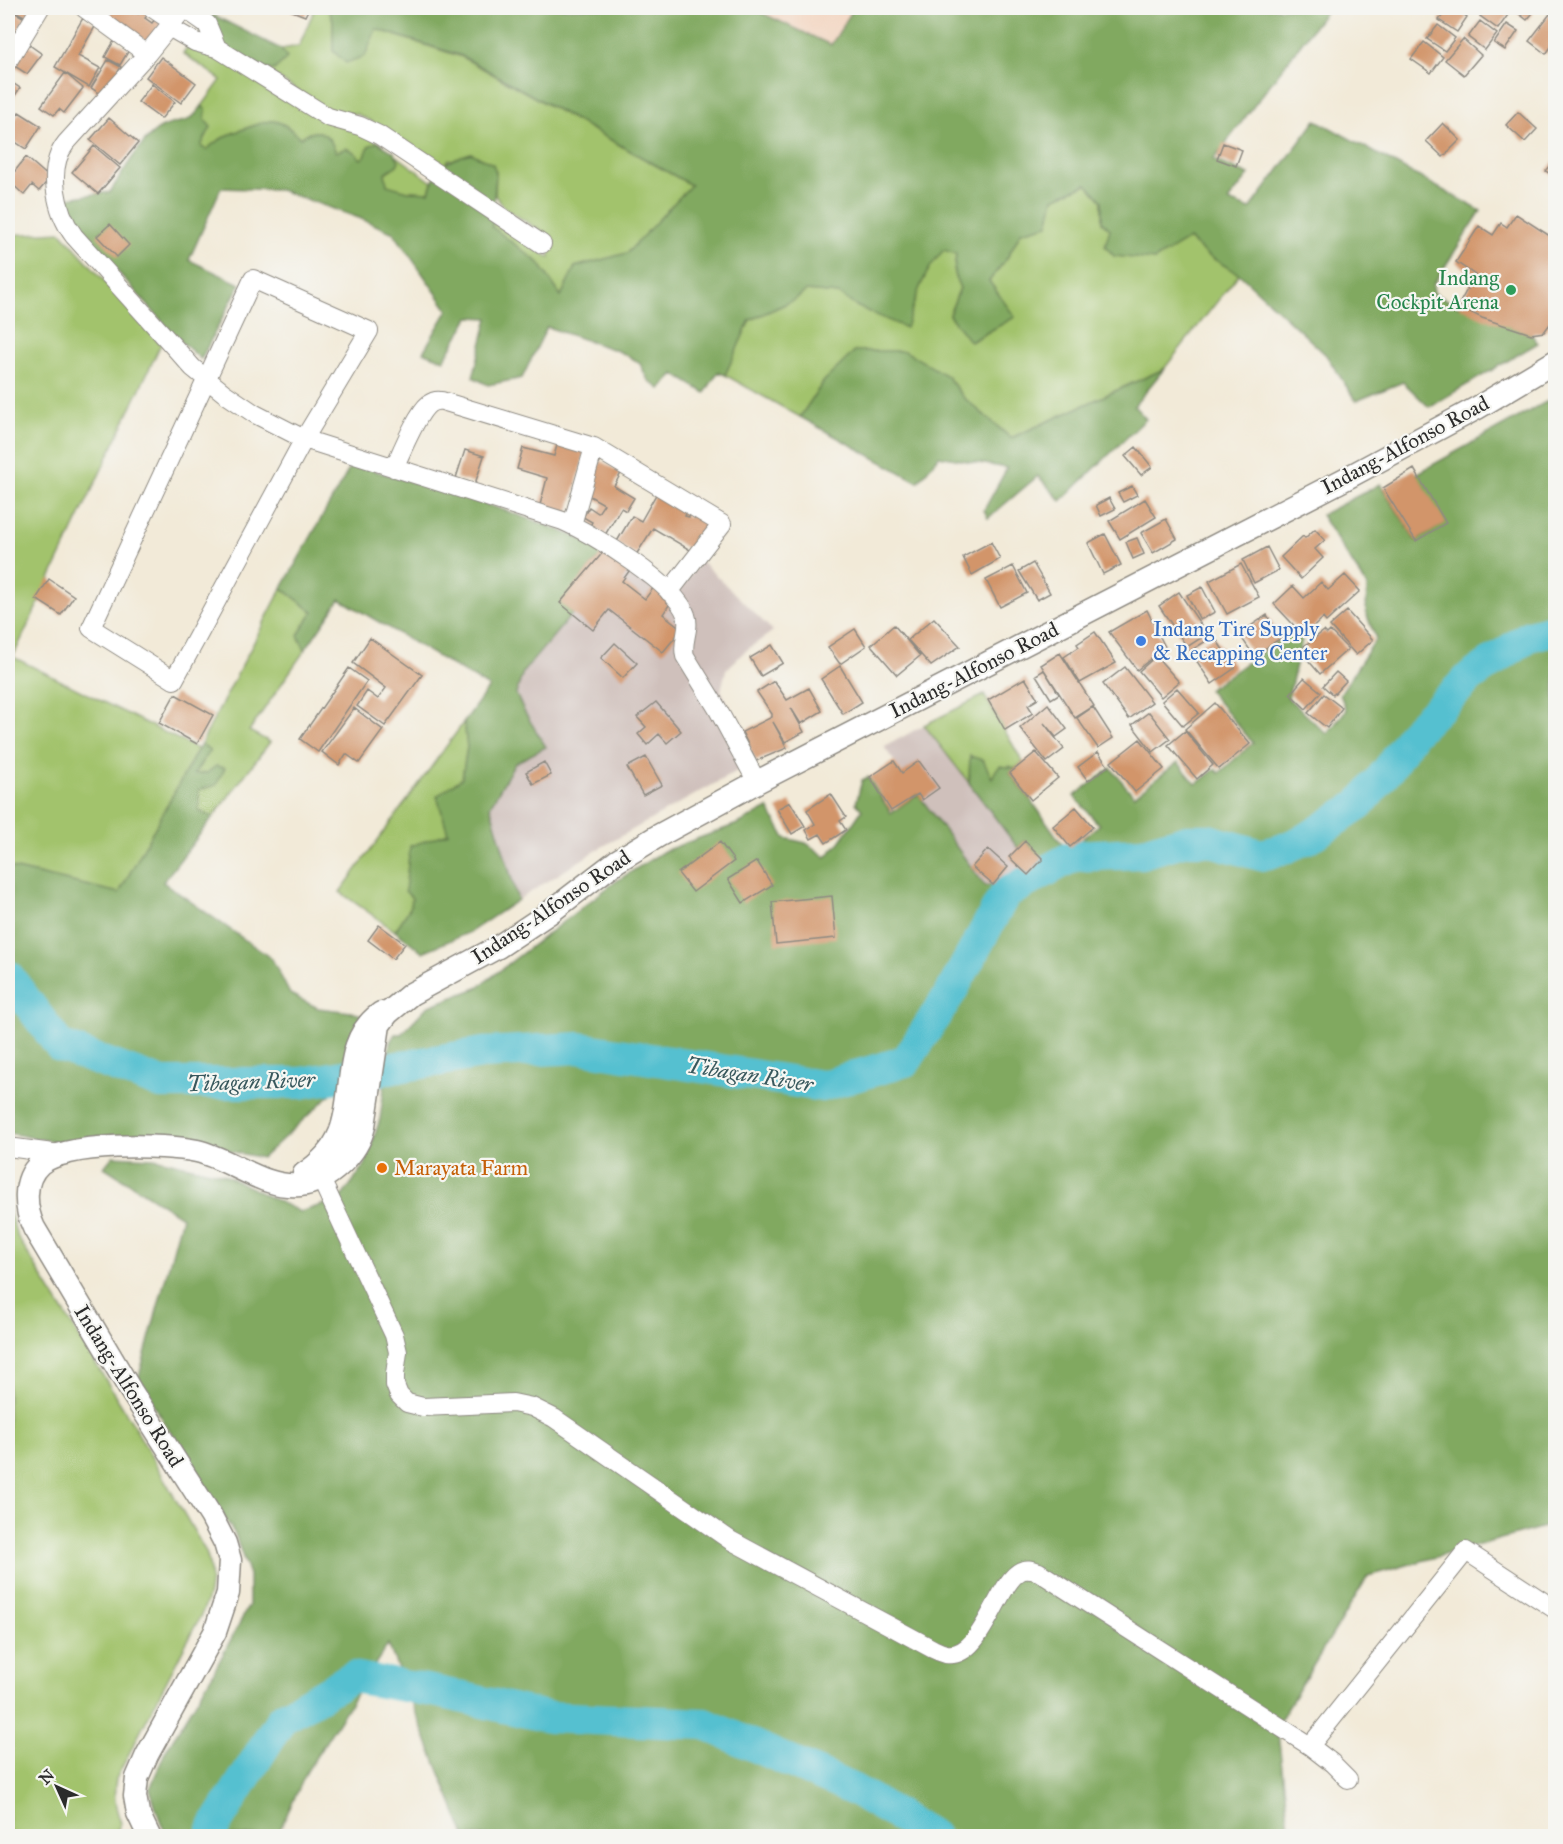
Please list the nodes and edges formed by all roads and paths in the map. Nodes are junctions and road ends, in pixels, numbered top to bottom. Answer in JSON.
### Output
{"nodes":[{"id":1,"x":40,"y":8,"type":"edge"},
{"id":2,"x":84,"y":8,"type":"edge"},
{"id":3,"x":152,"y":8,"type":"edge"},
{"id":4,"x":178,"y":16,"type":"edge"},
{"id":5,"x":147,"y":54,"type":"junction"},
{"id":6,"x":8,"y":61,"type":"edge"},
{"id":7,"x":542,"y":244,"type":"dead end"},
{"id":8,"x":1556,"y":361,"type":"edge"},
{"id":9,"x":205,"y":379,"type":"junction"},
{"id":10,"x":304,"y":439,"type":"junction"},
{"id":11,"x":594,"y":447,"type":"junction"},
{"id":12,"x":394,"y":468,"type":"junction"},
{"id":13,"x":572,"y":525,"type":"junction"},
{"id":14,"x":669,"y":592,"type":"junction"},
{"id":15,"x":757,"y":782,"type":"junction"},
{"id":16,"x":355,"y":1117,"type":"junction"},
{"id":17,"x":8,"y":1147,"type":"edge"},
{"id":18,"x":60,"y":1154,"type":"junction"},
{"id":19,"x":321,"y":1179,"type":"junction"},
{"id":20,"x":281,"y":1184,"type":"junction"},
{"id":21,"x":1556,"y":1610,"type":"edge"},
{"id":22,"x":1310,"y":1746,"type":"junction"},
{"id":23,"x":1348,"y":1779,"type":"dead end"},
{"id":24,"x":149,"y":1836,"type":"edge"}],
"edges":[{"from":1,"to":6,"type":"street"},
{"from":2,"to":5,"type":"street"},
{"from":3,"to":4,"type":"street"},
{"from":4,"to":5,"type":"street"},
{"from":4,"to":7,"type":"street"},
{"from":5,"to":9,"type":"street"},
{"from":8,"to":15,"type":"main road","name":"Indang-Alfonso Road"},
{"from":9,"to":10,"type":"street"},
{"from":9,"to":10,"type":"street"},
{"from":9,"to":10,"type":"street"},
{"from":10,"to":12,"type":"street"},
{"from":11,"to":12,"type":"street"},
{"from":11,"to":13,"type":"street"},
{"from":11,"to":14,"type":"street"},
{"from":12,"to":13,"type":"street"},
{"from":13,"to":14,"type":"street"},
{"from":14,"to":15,"type":"street"},
{"from":15,"to":16,"type":"main road","name":"Indang-Alfonso Road"},
{"from":16,"to":19,"type":"main road","name":"Indang-Alfonso Road"},
{"from":16,"to":20,"type":"main road","name":"Indang-Alfonso Road"},
{"from":17,"to":18,"type":"street"},
{"from":18,"to":20,"type":"main road","name":"Indang-Alfonso Road"},
{"from":18,"to":24,"type":"main road","name":"Indang-Alfonso Road"},
{"from":19,"to":20,"type":"main road","name":"Indang-Alfonso Road"},
{"from":19,"to":22,"type":"street"},
{"from":21,"to":22,"type":"street"},
{"from":22,"to":23,"type":"street"}]}
